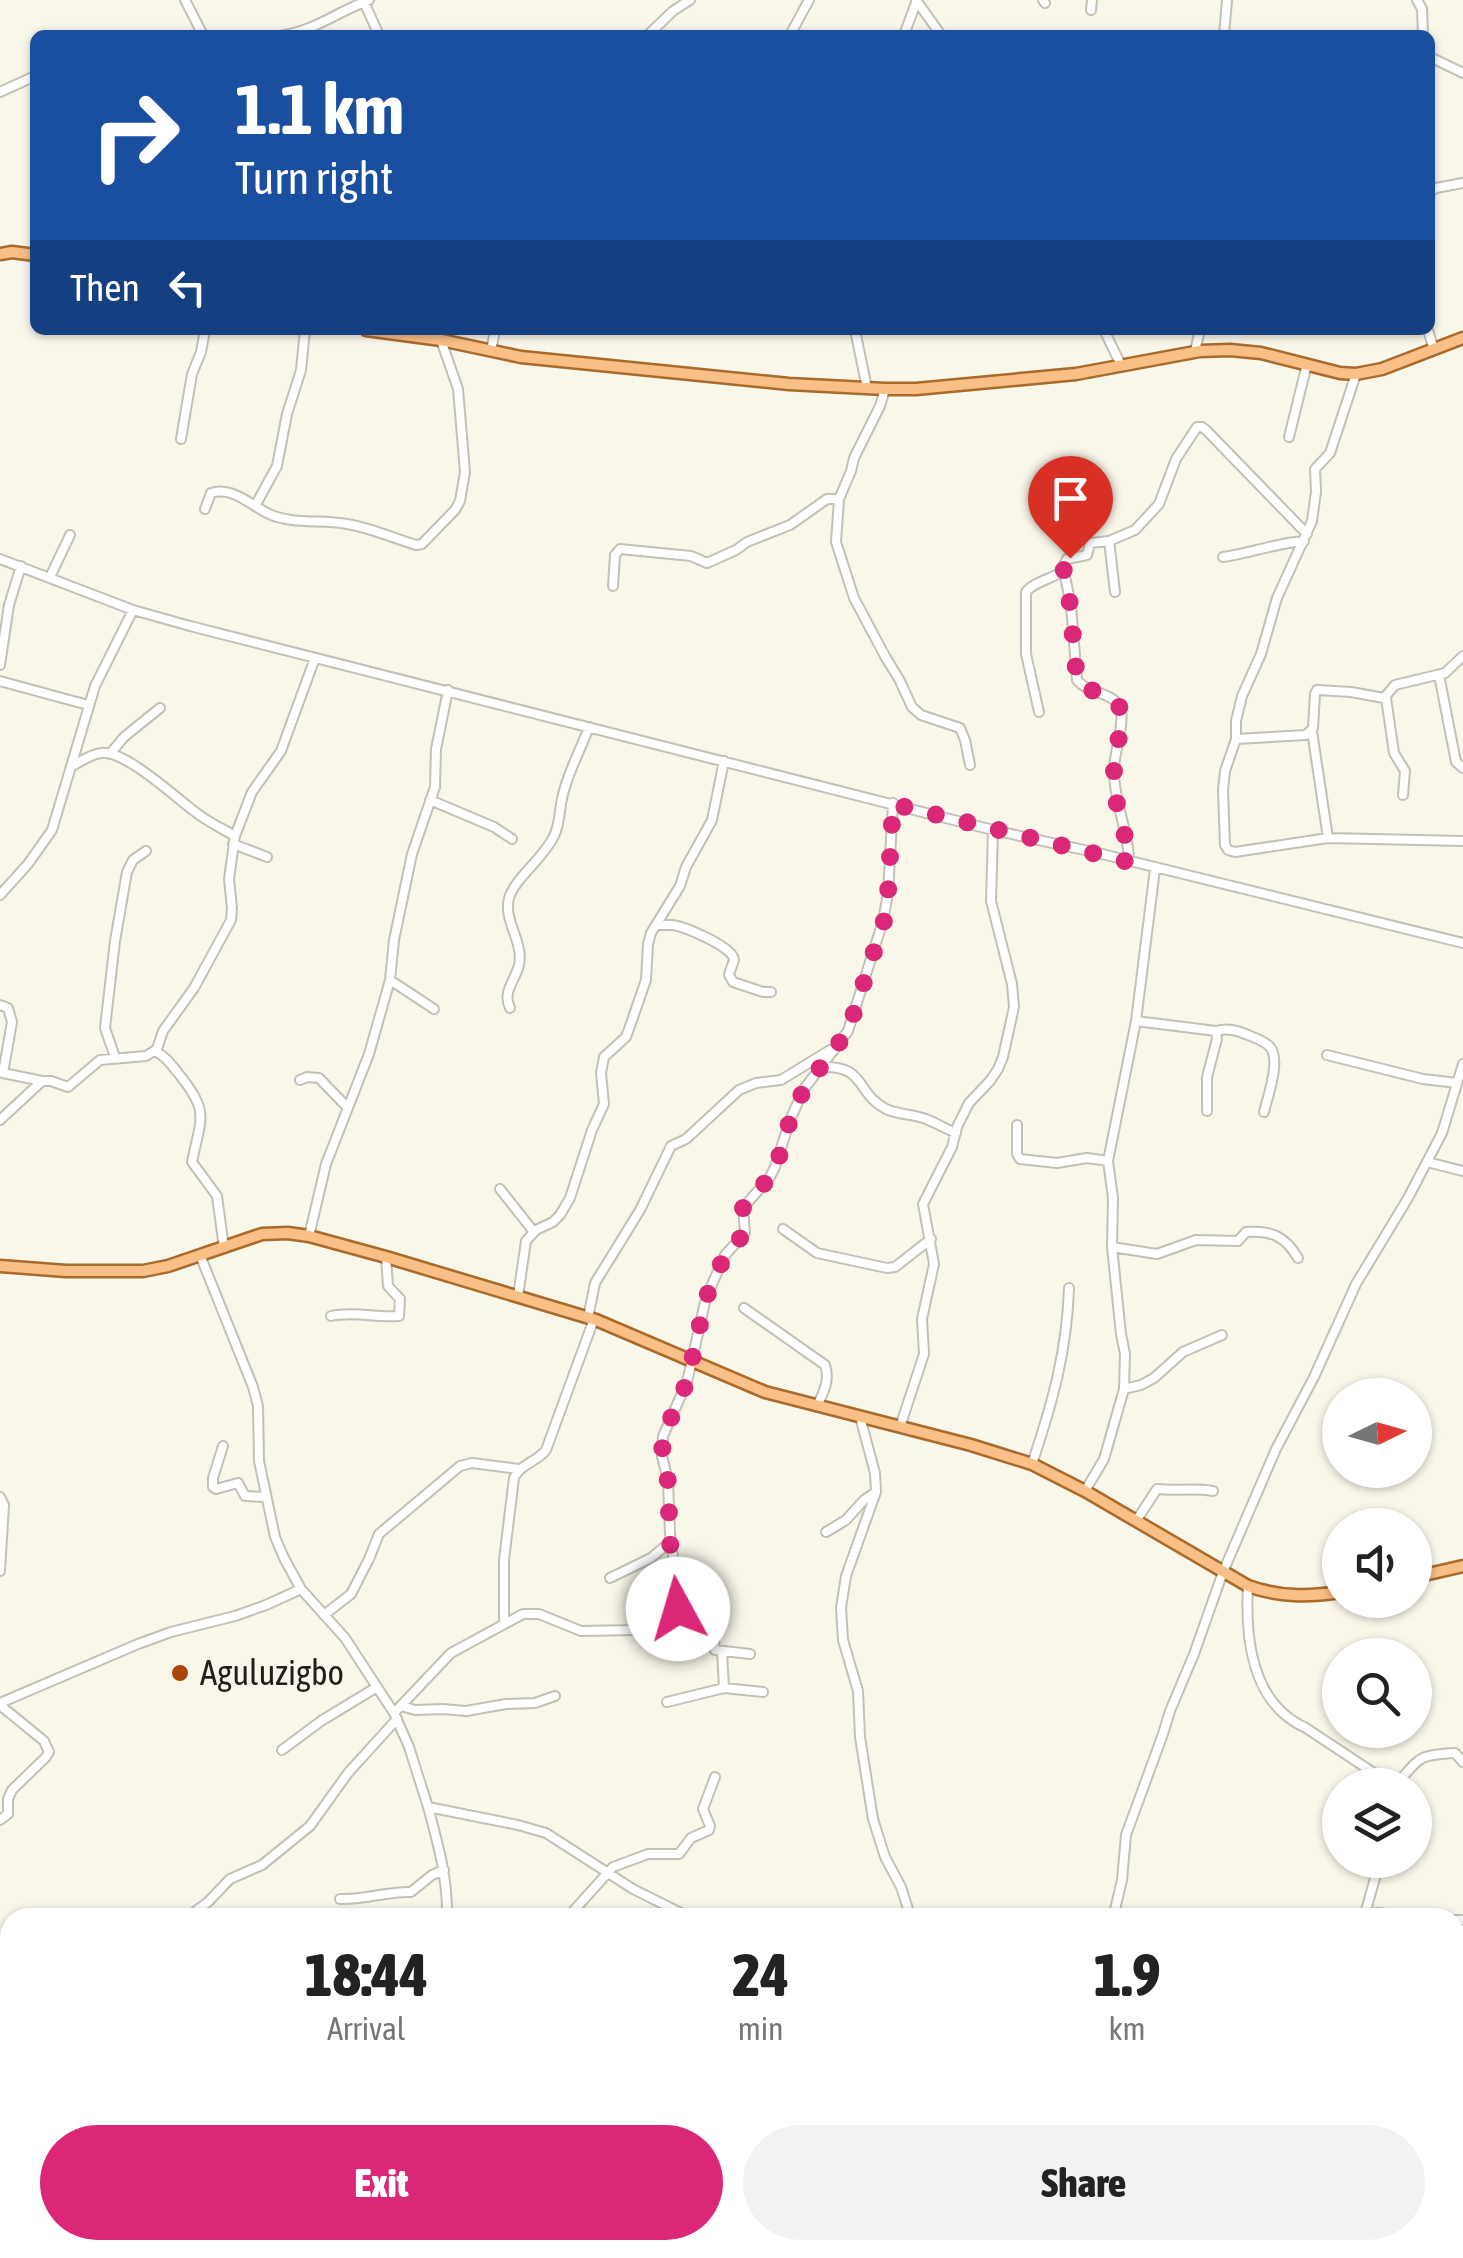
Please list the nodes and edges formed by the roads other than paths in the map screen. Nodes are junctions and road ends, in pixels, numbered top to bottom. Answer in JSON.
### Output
{"nodes":[{"id":1,"x":185,"y":0,"type":"edge"},
{"id":2,"x":690,"y":0,"type":"edge"},
{"id":3,"x":809,"y":0,"type":"edge"},
{"id":4,"x":917,"y":0,"type":"edge"},
{"id":5,"x":1226,"y":0,"type":"edge"},
{"id":6,"x":1417,"y":0,"type":"edge"},
{"id":7,"x":366,"y":1,"type":"edge"},
{"id":8,"x":200,"y":30,"type":"edge"},
{"id":9,"x":304,"y":30,"type":"edge"},
{"id":10,"x":377,"y":30,"type":"edge"},
{"id":11,"x":653,"y":30,"type":"edge"},
{"id":12,"x":793,"y":30,"type":"edge"},
{"id":13,"x":906,"y":30,"type":"edge"},
{"id":14,"x":938,"y":30,"type":"edge"},
{"id":15,"x":1224,"y":30,"type":"edge"},
{"id":16,"x":1424,"y":30,"type":"edge"},
{"id":17,"x":1435,"y":59,"type":"edge"},
{"id":18,"x":1463,"y":73,"type":"edge"},
{"id":19,"x":30,"y":78,"type":"edge"},
{"id":20,"x":0,"y":92,"type":"edge"},
{"id":21,"x":1463,"y":183,"type":"edge"},
{"id":22,"x":1435,"y":189,"type":"edge"},
{"id":23,"x":0,"y":254,"type":"edge"},
{"id":24,"x":30,"y":254,"type":"edge"},
{"id":25,"x":204,"y":335,"type":"edge"},
{"id":26,"x":304,"y":335,"type":"edge"},
{"id":27,"x":404,"y":335,"type":"edge"},
{"id":28,"x":494,"y":335,"type":"edge"},
{"id":29,"x":855,"y":335,"type":"edge"},
{"id":30,"x":1106,"y":335,"type":"edge"},
{"id":31,"x":1199,"y":335,"type":"edge"},
{"id":32,"x":1430,"y":335,"type":"edge"},
{"id":33,"x":1463,"y":338,"type":"edge"},
{"id":34,"x":441,"y":340,"type":"junction"},
{"id":35,"x":1434,"y":350,"type":"junction"},
{"id":36,"x":491,"y":351,"type":"junction"},
{"id":37,"x":1195,"y":352,"type":"junction"},
{"id":38,"x":1306,"y":364,"type":"junction"},
{"id":39,"x":1121,"y":365,"type":"junction"},
{"id":40,"x":1356,"y":374,"type":"junction"},
{"id":41,"x":867,"y":388,"type":"junction"},
{"id":42,"x":885,"y":389,"type":"junction"},
{"id":43,"x":1289,"y":437,"type":"dead end"},
{"id":44,"x":181,"y":438,"type":"dead end"},
{"id":45,"x":839,"y":499,"type":"junction"},
{"id":46,"x":255,"y":506,"type":"junction"},
{"id":47,"x":205,"y":509,"type":"dead end"},
{"id":48,"x":456,"y":510,"type":"junction"},
{"id":49,"x":466,"y":521,"type":"dead end"},
{"id":50,"x":70,"y":536,"type":"dead end"},
{"id":51,"x":1305,"y":538,"type":"junction"},
{"id":52,"x":1110,"y":541,"type":"junction"},
{"id":53,"x":1223,"y":557,"type":"dead end"},
{"id":54,"x":0,"y":559,"type":"edge"},
{"id":55,"x":21,"y":566,"type":"junction"},
{"id":56,"x":1063,"y":571,"type":"junction"},
{"id":57,"x":50,"y":577,"type":"junction"},
{"id":58,"x":613,"y":586,"type":"dead end"},
{"id":59,"x":1115,"y":592,"type":"dead end"},
{"id":60,"x":133,"y":610,"type":"junction"},
{"id":61,"x":1463,"y":656,"type":"edge"},
{"id":62,"x":315,"y":658,"type":"junction"},
{"id":63,"x":0,"y":665,"type":"edge"},
{"id":64,"x":1439,"y":675,"type":"junction"},
{"id":65,"x":0,"y":682,"type":"edge"},
{"id":66,"x":448,"y":690,"type":"junction"},
{"id":67,"x":1386,"y":698,"type":"junction"},
{"id":68,"x":88,"y":705,"type":"junction"},
{"id":69,"x":160,"y":708,"type":"dead end"},
{"id":70,"x":1039,"y":712,"type":"dead end"},
{"id":71,"x":590,"y":727,"type":"junction"},
{"id":72,"x":1312,"y":732,"type":"junction"},
{"id":73,"x":1236,"y":739,"type":"junction"},
{"id":74,"x":110,"y":754,"type":"junction"},
{"id":75,"x":724,"y":762,"type":"junction"},
{"id":76,"x":970,"y":765,"type":"dead end"},
{"id":77,"x":72,"y":766,"type":"junction"},
{"id":78,"x":1463,"y":768,"type":"edge"},
{"id":79,"x":1403,"y":795,"type":"dead end"},
{"id":80,"x":430,"y":800,"type":"junction"},
{"id":81,"x":893,"y":804,"type":"junction"},
{"id":82,"x":993,"y":830,"type":"junction"},
{"id":83,"x":1328,"y":838,"type":"junction"},
{"id":84,"x":512,"y":839,"type":"dead end"},
{"id":85,"x":234,"y":840,"type":"junction"},
{"id":86,"x":1463,"y":841,"type":"edge"},
{"id":87,"x":146,"y":850,"type":"dead end"},
{"id":88,"x":267,"y":857,"type":"dead end"},
{"id":89,"x":1129,"y":862,"type":"junction"},
{"id":90,"x":1155,"y":869,"type":"junction"},
{"id":91,"x":0,"y":894,"type":"edge"},
{"id":92,"x":657,"y":925,"type":"junction"},
{"id":93,"x":1463,"y":943,"type":"edge"},
{"id":94,"x":390,"y":980,"type":"junction"},
{"id":95,"x":770,"y":992,"type":"dead end"},
{"id":96,"x":0,"y":1005,"type":"edge"},
{"id":97,"x":510,"y":1008,"type":"dead end"},
{"id":98,"x":434,"y":1009,"type":"dead end"},
{"id":99,"x":1136,"y":1021,"type":"junction"},
{"id":100,"x":1216,"y":1031,"type":"junction"},
{"id":101,"x":834,"y":1048,"type":"junction"},
{"id":102,"x":156,"y":1050,"type":"junction"},
{"id":103,"x":1326,"y":1056,"type":"dead end"},
{"id":104,"x":115,"y":1057,"type":"junction"},
{"id":105,"x":1463,"y":1064,"type":"edge"},
{"id":106,"x":821,"y":1068,"type":"junction"},
{"id":107,"x":300,"y":1080,"type":"dead end"},
{"id":108,"x":42,"y":1082,"type":"junction"},
{"id":109,"x":1458,"y":1087,"type":"edge"},
{"id":110,"x":348,"y":1108,"type":"junction"},
{"id":111,"x":1208,"y":1110,"type":"dead end"},
{"id":112,"x":1264,"y":1112,"type":"dead end"},
{"id":113,"x":0,"y":1120,"type":"edge"},
{"id":114,"x":1016,"y":1125,"type":"dead end"},
{"id":115,"x":956,"y":1133,"type":"junction"},
{"id":116,"x":1108,"y":1160,"type":"junction"},
{"id":117,"x":1428,"y":1162,"type":"junction"},
{"id":118,"x":1463,"y":1171,"type":"edge"},
{"id":119,"x":500,"y":1188,"type":"dead end"},
{"id":120,"x":783,"y":1229,"type":"dead end"},
{"id":121,"x":534,"y":1232,"type":"junction"},
{"id":122,"x":309,"y":1236,"type":"junction"},
{"id":123,"x":931,"y":1239,"type":"junction"},
{"id":124,"x":1112,"y":1247,"type":"junction"},
{"id":125,"x":224,"y":1248,"type":"junction"},
{"id":126,"x":200,"y":1255,"type":"junction"},
{"id":127,"x":386,"y":1257,"type":"junction"},
{"id":128,"x":1298,"y":1258,"type":"dead end"},
{"id":129,"x":0,"y":1266,"type":"edge"},
{"id":130,"x":1069,"y":1288,"type":"dead end"},
{"id":131,"x":518,"y":1296,"type":"junction"},
{"id":132,"x":744,"y":1308,"type":"dead end"},
{"id":133,"x":332,"y":1316,"type":"dead end"},
{"id":134,"x":591,"y":1318,"type":"junction"},
{"id":135,"x":1222,"y":1335,"type":"dead end"},
{"id":136,"x":692,"y":1361,"type":"junction"},
{"id":137,"x":1124,"y":1389,"type":"junction"},
{"id":138,"x":817,"y":1406,"type":"junction"},
{"id":139,"x":860,"y":1417,"type":"junction"},
{"id":140,"x":900,"y":1427,"type":"junction"},
{"id":141,"x":223,"y":1446,"type":"dead end"},
{"id":142,"x":1032,"y":1464,"type":"junction"},
{"id":143,"x":519,"y":1469,"type":"junction"},
{"id":144,"x":1086,"y":1490,"type":"junction"},
{"id":145,"x":876,"y":1492,"type":"junction"},
{"id":146,"x":1213,"y":1492,"type":"dead end"},
{"id":147,"x":0,"y":1497,"type":"edge"},
{"id":148,"x":266,"y":1497,"type":"junction"},
{"id":149,"x":1136,"y":1521,"type":"junction"},
{"id":150,"x":826,"y":1532,"type":"dead end"},
{"id":151,"x":670,"y":1542,"type":"junction"},
{"id":152,"x":1463,"y":1566,"type":"edge"},
{"id":153,"x":0,"y":1571,"type":"edge"},
{"id":154,"x":1223,"y":1572,"type":"junction"},
{"id":155,"x":1432,"y":1573,"type":"edge"},
{"id":156,"x":610,"y":1578,"type":"dead end"},
{"id":157,"x":1248,"y":1586,"type":"junction"},
{"id":158,"x":301,"y":1589,"type":"junction"},
{"id":159,"x":1322,"y":1593,"type":"edge"},
{"id":160,"x":324,"y":1615,"type":"junction"},
{"id":161,"x":675,"y":1620,"type":"junction"},
{"id":162,"x":504,"y":1623,"type":"junction"},
{"id":163,"x":722,"y":1651,"type":"junction"},
{"id":164,"x":750,"y":1654,"type":"dead end"},
{"id":165,"x":376,"y":1687,"type":"junction"},
{"id":166,"x":724,"y":1688,"type":"junction"},
{"id":167,"x":763,"y":1692,"type":"dead end"},
{"id":168,"x":555,"y":1696,"type":"dead end"},
{"id":169,"x":667,"y":1702,"type":"dead end"},
{"id":170,"x":0,"y":1704,"type":"edge"},
{"id":171,"x":397,"y":1713,"type":"junction"},
{"id":172,"x":282,"y":1750,"type":"dead end"},
{"id":173,"x":1463,"y":1762,"type":"edge"},
{"id":174,"x":1368,"y":1768,"type":"edge"},
{"id":175,"x":1409,"y":1768,"type":"edge"},
{"id":176,"x":715,"y":1778,"type":"dead end"},
{"id":177,"x":428,"y":1807,"type":"junction"},
{"id":178,"x":0,"y":1820,"type":"edge"},
{"id":179,"x":444,"y":1870,"type":"junction"},
{"id":180,"x":606,"y":1872,"type":"junction"},
{"id":181,"x":1375,"y":1878,"type":"edge"},
{"id":182,"x":340,"y":1899,"type":"dead end"},
{"id":183,"x":200,"y":1908,"type":"edge"},
{"id":184,"x":446,"y":1908,"type":"edge"},
{"id":185,"x":575,"y":1908,"type":"edge"},
{"id":186,"x":671,"y":1908,"type":"edge"},
{"id":187,"x":908,"y":1908,"type":"edge"},
{"id":188,"x":1115,"y":1908,"type":"edge"},
{"id":189,"x":1366,"y":1908,"type":"edge"}],
"edges":[{"from":1,"to":8,"type":"street"},
{"from":2,"to":11,"type":"street"},
{"from":3,"to":12,"type":"street"},
{"from":4,"to":13,"type":"street"},
{"from":4,"to":14,"type":"street"},
{"from":5,"to":15,"type":"street"},
{"from":6,"to":16,"type":"street"},
{"from":7,"to":9,"type":"street"},
{"from":7,"to":10,"type":"street"},
{"from":17,"to":18,"type":"street"},
{"from":19,"to":20,"type":"street"},
{"from":21,"to":22,"type":"street"},
{"from":23,"to":24,"type":"main road"},
{"from":25,"to":44,"type":"street"},
{"from":26,"to":46,"type":"street"},
{"from":27,"to":34,"type":"main road"},
{"from":28,"to":36,"type":"street"},
{"from":29,"to":41,"type":"street"},
{"from":30,"to":39,"type":"street"},
{"from":31,"to":37,"type":"street"},
{"from":32,"to":35,"type":"street"},
{"from":33,"to":35,"type":"main road"},
{"from":34,"to":36,"type":"main road"},
{"from":34,"to":48,"type":"street"},
{"from":35,"to":40,"type":"main road"},
{"from":36,"to":41,"type":"main road"},
{"from":37,"to":38,"type":"main road"},
{"from":37,"to":39,"type":"main road"},
{"from":38,"to":40,"type":"main road"},
{"from":38,"to":43,"type":"street"},
{"from":39,"to":42,"type":"main road"},
{"from":40,"to":51,"type":"street"},
{"from":41,"to":42,"type":"main road"},
{"from":42,"to":45,"type":"street"},
{"from":45,"to":58,"type":"street"},
{"from":45,"to":76,"type":"street"},
{"from":46,"to":47,"type":"street"},
{"from":46,"to":48,"type":"street"},
{"from":48,"to":49,"type":"street"},
{"from":50,"to":57,"type":"street"},
{"from":51,"to":52,"type":"street"},
{"from":51,"to":53,"type":"street"},
{"from":51,"to":73,"type":"street"},
{"from":52,"to":56,"type":"street"},
{"from":52,"to":59,"type":"street"},
{"from":54,"to":55,"type":"street"},
{"from":55,"to":57,"type":"street"},
{"from":55,"to":63,"type":"street"},
{"from":56,"to":70,"type":"street"},
{"from":56,"to":89,"type":"street"},
{"from":57,"to":60,"type":"street"},
{"from":60,"to":62,"type":"street"},
{"from":60,"to":68,"type":"street"},
{"from":61,"to":64,"type":"street"},
{"from":62,"to":66,"type":"street"},
{"from":62,"to":85,"type":"street"},
{"from":64,"to":67,"type":"street"},
{"from":64,"to":78,"type":"street"},
{"from":65,"to":68,"type":"street"},
{"from":66,"to":71,"type":"street"},
{"from":66,"to":80,"type":"street"},
{"from":67,"to":72,"type":"street"},
{"from":67,"to":79,"type":"street"},
{"from":68,"to":77,"type":"street"},
{"from":69,"to":74,"type":"street"},
{"from":71,"to":75,"type":"street"},
{"from":71,"to":97,"type":"street"},
{"from":72,"to":73,"type":"street"},
{"from":72,"to":83,"type":"street"},
{"from":73,"to":83,"type":"street"},
{"from":74,"to":77,"type":"street"},
{"from":74,"to":85,"type":"street"},
{"from":75,"to":81,"type":"street"},
{"from":75,"to":92,"type":"street"},
{"from":77,"to":91,"type":"street"},
{"from":80,"to":84,"type":"street"},
{"from":80,"to":94,"type":"street"},
{"from":81,"to":82,"type":"street"},
{"from":81,"to":101,"type":"street"},
{"from":82,"to":89,"type":"street"},
{"from":82,"to":115,"type":"street"},
{"from":83,"to":86,"type":"street"},
{"from":85,"to":88,"type":"street"},
{"from":85,"to":102,"type":"street"},
{"from":87,"to":104,"type":"street"},
{"from":89,"to":90,"type":"street"},
{"from":90,"to":93,"type":"street"},
{"from":90,"to":99,"type":"street"},
{"from":92,"to":95,"type":"street"},
{"from":92,"to":121,"type":"street"},
{"from":94,"to":98,"type":"street"},
{"from":94,"to":110,"type":"street"},
{"from":96,"to":108,"type":"street"},
{"from":99,"to":100,"type":"street"},
{"from":99,"to":116,"type":"street"},
{"from":100,"to":111,"type":"street"},
{"from":100,"to":112,"type":"street"},
{"from":101,"to":106,"type":"street"},
{"from":101,"to":134,"type":"street"},
{"from":102,"to":104,"type":"street"},
{"from":102,"to":125,"type":"street"},
{"from":103,"to":109,"type":"street"},
{"from":104,"to":108,"type":"street"},
{"from":105,"to":109,"type":"street"},
{"from":106,"to":115,"type":"street"},
{"from":106,"to":136,"type":"street"},
{"from":107,"to":110,"type":"street"},
{"from":108,"to":113,"type":"street"},
{"from":109,"to":117,"type":"street"},
{"from":110,"to":122,"type":"street"},
{"from":114,"to":116,"type":"street"},
{"from":115,"to":123,"type":"street"},
{"from":116,"to":124,"type":"street"},
{"from":117,"to":118,"type":"street"},
{"from":117,"to":154,"type":"street"},
{"from":119,"to":121,"type":"street"},
{"from":120,"to":123,"type":"street"},
{"from":121,"to":131,"type":"street"},
{"from":122,"to":125,"type":"main road"},
{"from":122,"to":127,"type":"main road"},
{"from":123,"to":140,"type":"street"},
{"from":124,"to":128,"type":"street"},
{"from":124,"to":137,"type":"street"},
{"from":125,"to":126,"type":"main road"},
{"from":126,"to":129,"type":"main road"},
{"from":126,"to":148,"type":"street"},
{"from":127,"to":131,"type":"main road"},
{"from":127,"to":133,"type":"street"},
{"from":130,"to":142,"type":"street"},
{"from":131,"to":134,"type":"main road"},
{"from":132,"to":138,"type":"street"},
{"from":134,"to":136,"type":"main road"},
{"from":134,"to":143,"type":"street"},
{"from":135,"to":137,"type":"street"},
{"from":136,"to":138,"type":"main road"},
{"from":136,"to":151,"type":"street"},
{"from":137,"to":144,"type":"street"},
{"from":138,"to":139,"type":"main road"},
{"from":139,"to":140,"type":"main road"},
{"from":139,"to":145,"type":"street"},
{"from":140,"to":142,"type":"main road"},
{"from":141,"to":148,"type":"street"},
{"from":142,"to":144,"type":"main road"},
{"from":143,"to":160,"type":"street"},
{"from":143,"to":162,"type":"street"},
{"from":144,"to":149,"type":"main road"},
{"from":145,"to":150,"type":"street"},
{"from":145,"to":187,"type":"street"},
{"from":146,"to":149,"type":"street"},
{"from":147,"to":153,"type":"street"},
{"from":148,"to":158,"type":"street"},
{"from":149,"to":154,"type":"main road"},
{"from":151,"to":156,"type":"street"},
{"from":151,"to":161,"type":"street"},
{"from":152,"to":155,"type":"main road"},
{"from":154,"to":157,"type":"main road"},
{"from":154,"to":188,"type":"street"},
{"from":157,"to":159,"type":"main road"},
{"from":157,"to":174,"type":"street"},
{"from":158,"to":160,"type":"street"},
{"from":158,"to":170,"type":"street"},
{"from":160,"to":165,"type":"street"},
{"from":161,"to":162,"type":"street"},
{"from":161,"to":163,"type":"street"},
{"from":162,"to":171,"type":"street"},
{"from":163,"to":164,"type":"street"},
{"from":163,"to":166,"type":"street"},
{"from":165,"to":171,"type":"street"},
{"from":165,"to":172,"type":"street"},
{"from":166,"to":167,"type":"street"},
{"from":166,"to":169,"type":"street"},
{"from":168,"to":171,"type":"street"},
{"from":170,"to":178,"type":"street"},
{"from":171,"to":177,"type":"street"},
{"from":171,"to":183,"type":"street"},
{"from":173,"to":175,"type":"street"},
{"from":176,"to":180,"type":"street"},
{"from":177,"to":179,"type":"street"},
{"from":177,"to":180,"type":"street"},
{"from":179,"to":182,"type":"street"},
{"from":179,"to":184,"type":"street"},
{"from":180,"to":185,"type":"street"},
{"from":180,"to":186,"type":"street"},
{"from":181,"to":189,"type":"street"}]}
